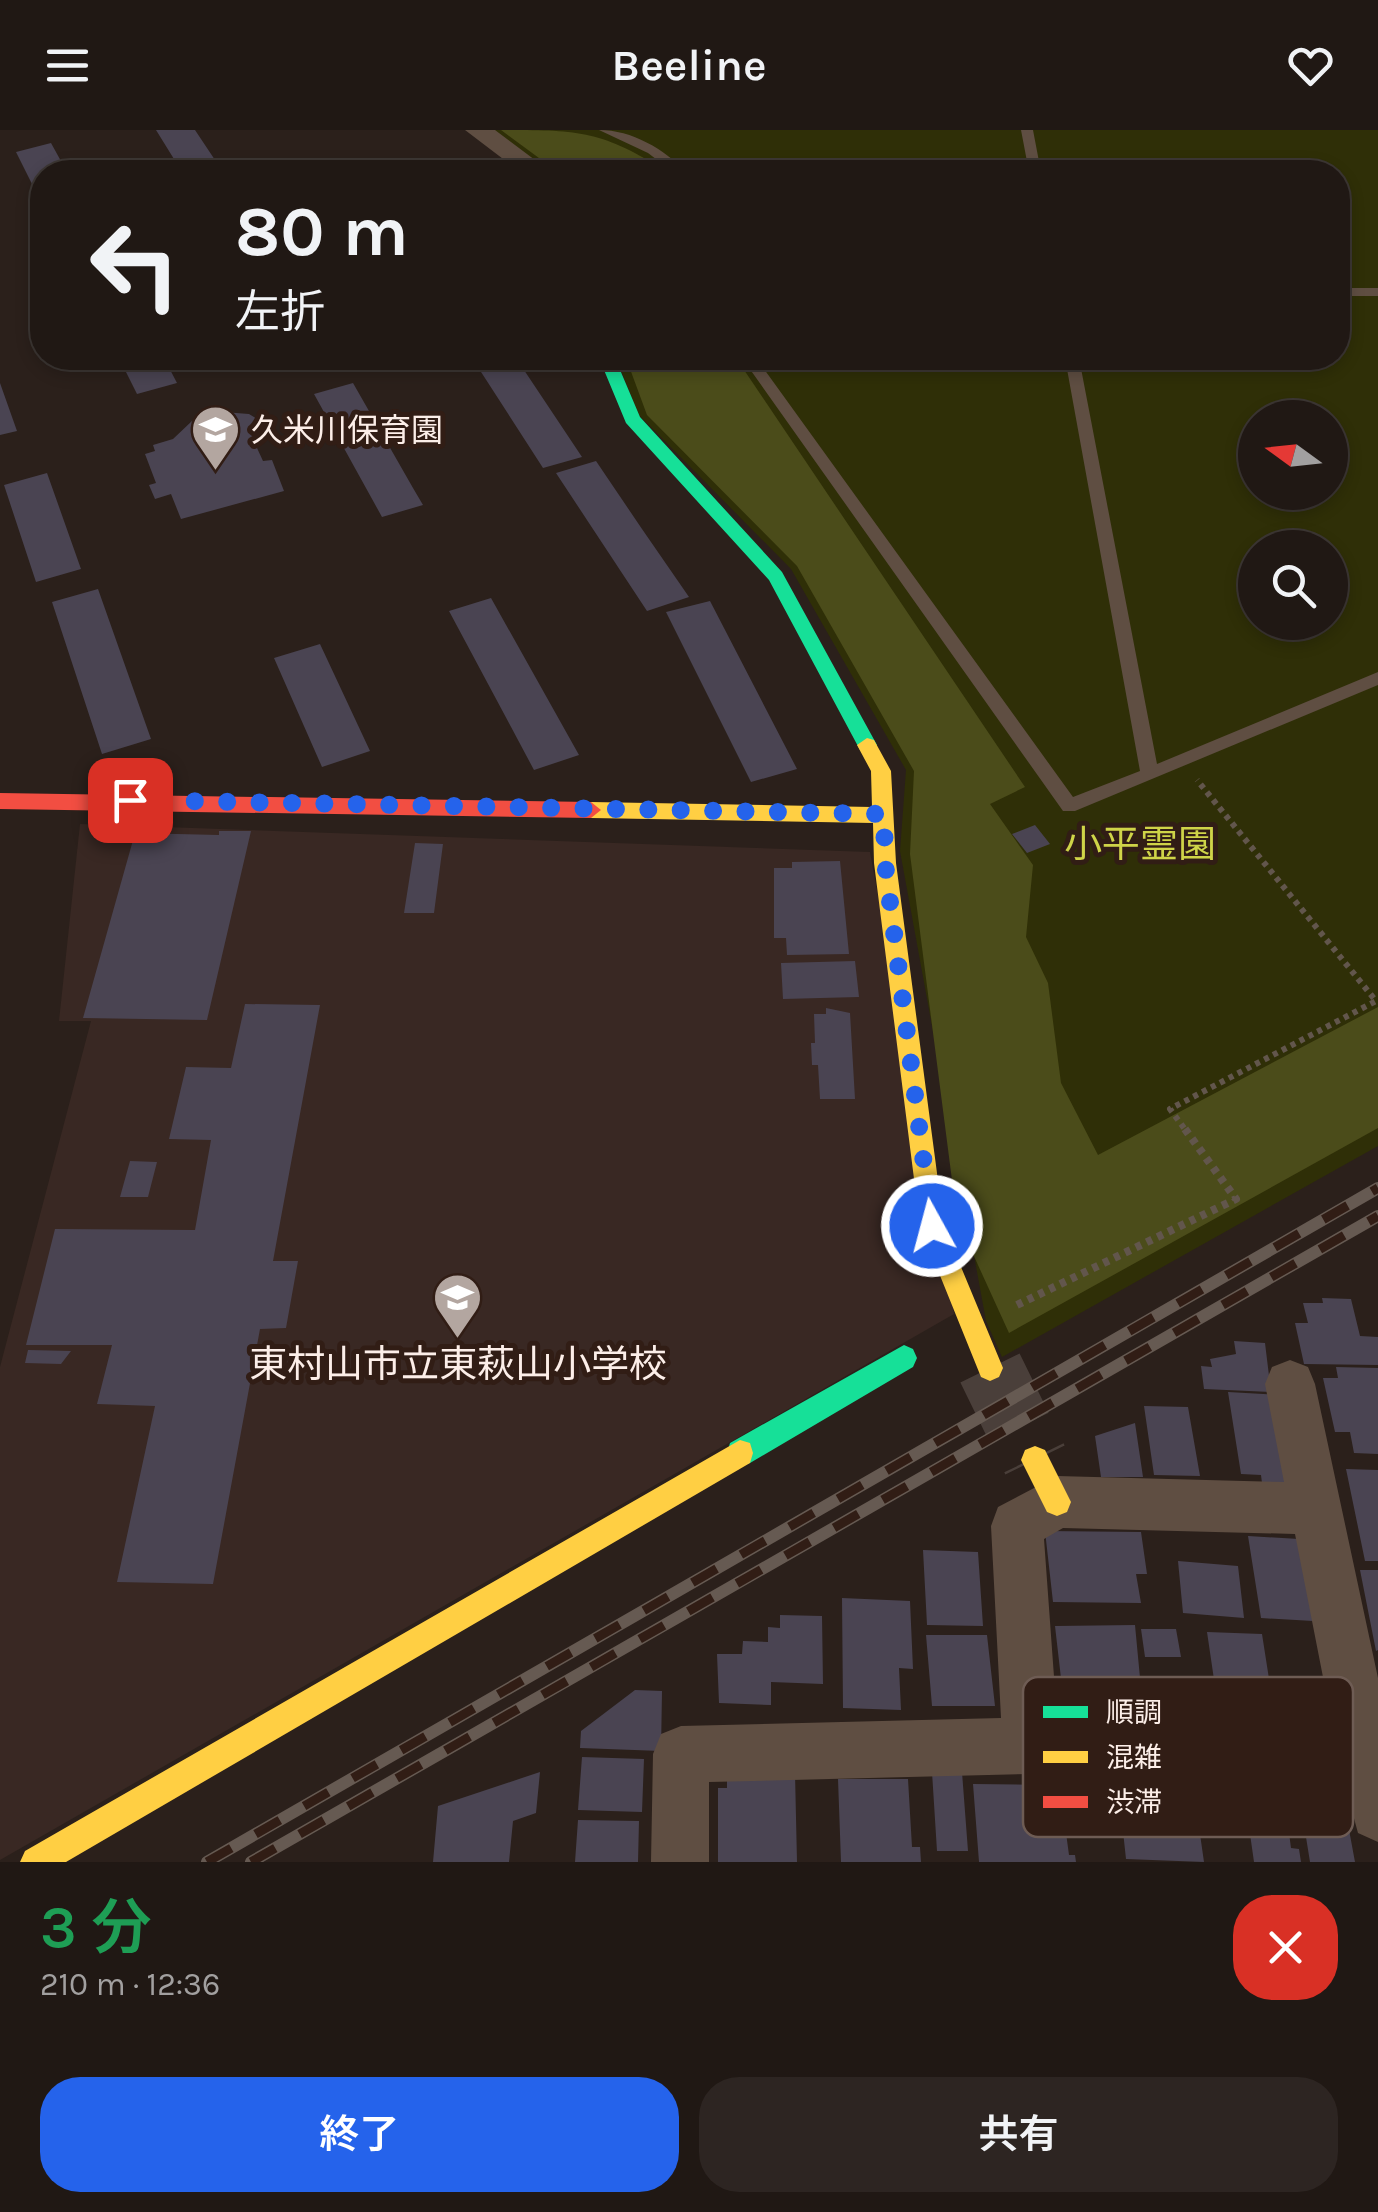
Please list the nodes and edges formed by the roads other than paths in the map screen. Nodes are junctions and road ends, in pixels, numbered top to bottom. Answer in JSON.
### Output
{"nodes":[{"id":1,"x":478,"y":130,"type":"edge"},
{"id":2,"x":605,"y":130,"type":"edge"},
{"id":3,"x":1027,"y":130,"type":"edge"},
{"id":4,"x":520,"y":160,"type":"edge"},
{"id":5,"x":665,"y":160,"type":"edge"},
{"id":6,"x":1033,"y":160,"type":"edge"},
{"id":7,"x":1350,"y":292,"type":"edge"},
{"id":8,"x":1378,"y":292,"type":"edge"},
{"id":9,"x":611,"y":370,"type":"edge"},
{"id":10,"x":759,"y":370,"type":"edge"},
{"id":11,"x":1074,"y":370,"type":"edge"},
{"id":12,"x":1378,"y":678,"type":"edge"},
{"id":13,"x":1150,"y":776,"type":"junction"},
{"id":14,"x":0,"y":801,"type":"edge"},
{"id":15,"x":884,"y":814,"type":"junction"},
{"id":16,"x":904,"y":1358,"type":"dead end"},
{"id":17,"x":990,"y":1368,"type":"tunnel mouth"},
{"id":18,"x":1290,"y":1384,"type":"dead end"},
{"id":19,"x":1314,"y":1508,"type":"junction"},
{"id":20,"x":1027,"y":1677,"type":"edge"},
{"id":21,"x":1350,"y":1677,"type":"edge"},
{"id":22,"x":1353,"y":1694,"type":"edge"},
{"id":23,"x":1023,"y":1746,"type":"edge"},
{"id":24,"x":1353,"y":1746,"type":"edge"},
{"id":25,"x":1364,"y":1746,"type":"junction"},
{"id":26,"x":1378,"y":1813,"type":"edge"},
{"id":27,"x":36,"y":1862,"type":"edge"},
{"id":28,"x":680,"y":1862,"type":"edge"}],
"edges":[{"from":1,"to":4,"type":"street"},
{"from":2,"to":5,"type":"lane"},
{"from":3,"to":6,"type":"lane"},
{"from":7,"to":8,"type":"lane"},
{"from":9,"to":15,"type":"street"},
{"from":10,"to":13,"type":"lane"},
{"from":11,"to":13,"type":"lane"},
{"from":12,"to":13,"type":"lane"},
{"from":14,"to":15,"type":"street"},
{"from":15,"to":17,"type":"street"},
{"from":16,"to":27,"type":"street"},
{"from":18,"to":19,"type":"street"},
{"from":19,"to":20,"type":"street"},
{"from":19,"to":21,"type":"street"},
{"from":22,"to":25,"type":"street"},
{"from":23,"to":28,"type":"street"},
{"from":24,"to":25,"type":"street"},
{"from":25,"to":26,"type":"street"}]}
